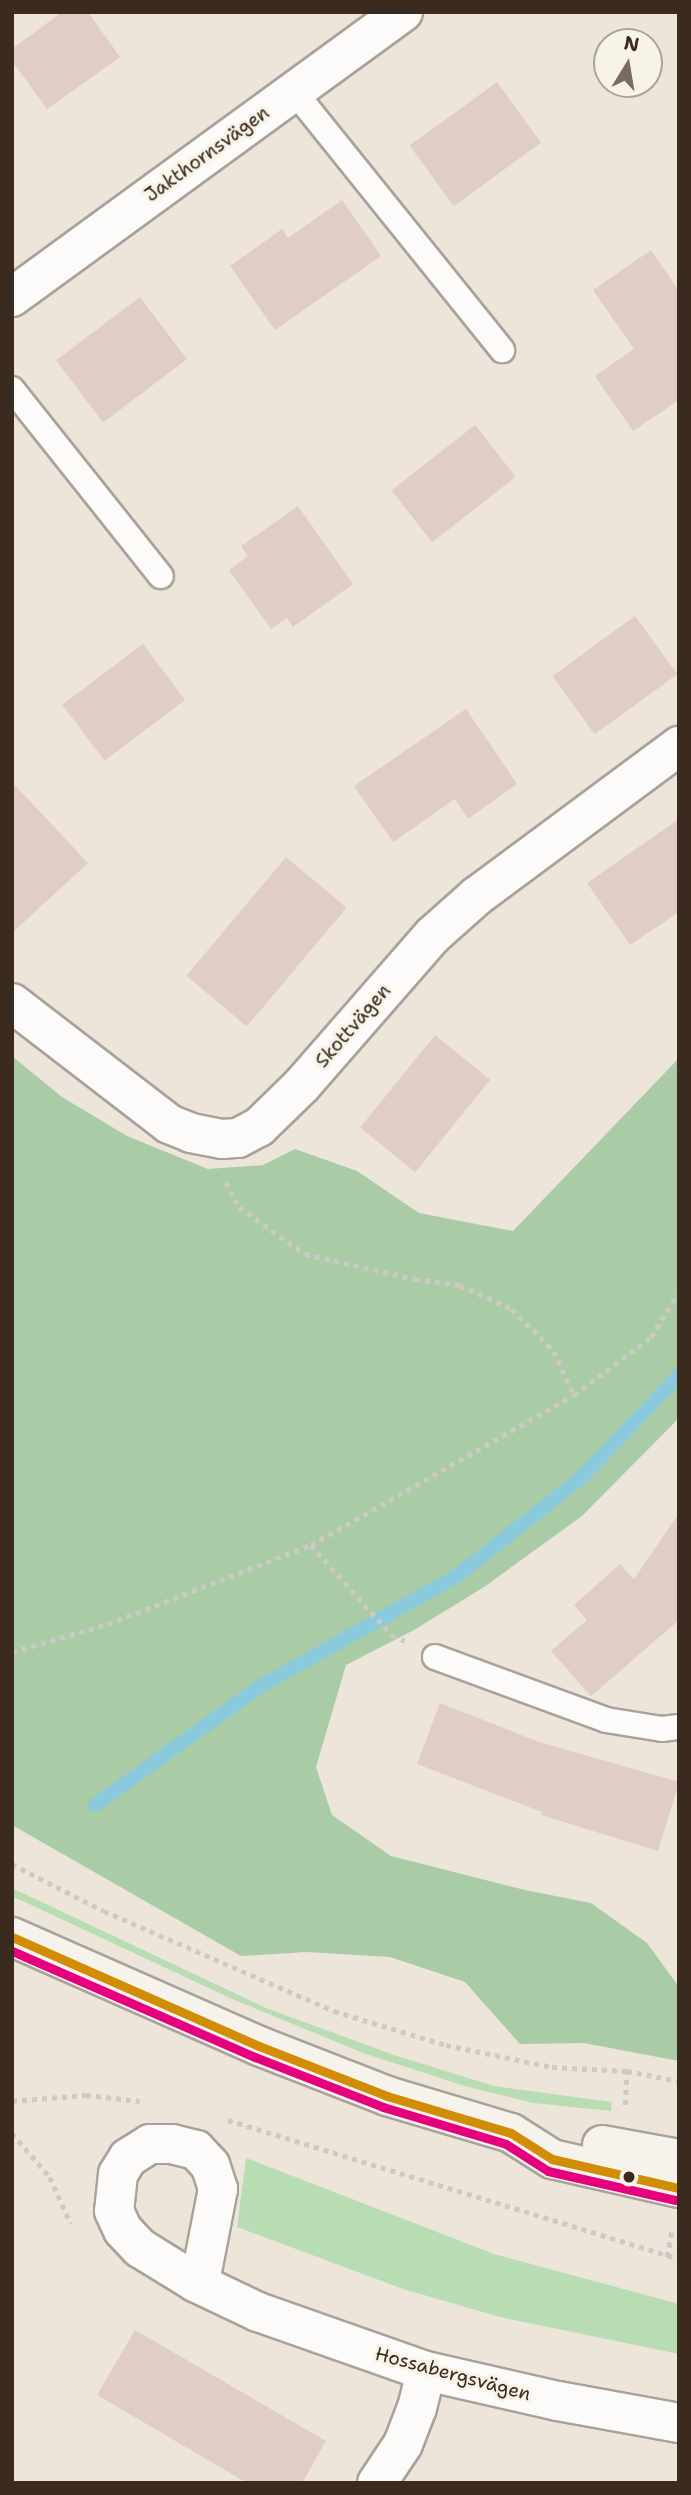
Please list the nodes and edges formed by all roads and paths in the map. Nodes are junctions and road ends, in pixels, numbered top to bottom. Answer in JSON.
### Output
{"nodes":[{"id":1,"x":403,"y":12,"type":"edge"},
{"id":2,"x":293,"y":90,"type":"junction"},
{"id":3,"x":12,"y":297,"type":"edge"},
{"id":4,"x":502,"y":351,"type":"dead end"},
{"id":5,"x":12,"y":389,"type":"edge"},
{"id":6,"x":162,"y":576,"type":"dead end"},
{"id":7,"x":679,"y":746,"type":"edge"},
{"id":8,"x":12,"y":1003,"type":"edge"},
{"id":9,"x":222,"y":1139,"type":"junction"},
{"id":10,"x":679,"y":1292,"type":"edge"},
{"id":11,"x":574,"y":1395,"type":"junction"},
{"id":12,"x":311,"y":1545,"type":"junction"},
{"id":13,"x":392,"y":1635,"type":"dead end"},
{"id":14,"x":12,"y":1652,"type":"edge"},
{"id":15,"x":435,"y":1657,"type":"dead end"},
{"id":16,"x":679,"y":1727,"type":"edge"},
{"id":17,"x":12,"y":1864,"type":"edge"},
{"id":18,"x":12,"y":1937,"type":"edge"},
{"id":19,"x":626,"y":2071,"type":"junction"},
{"id":20,"x":679,"y":2081,"type":"edge"},
{"id":21,"x":12,"y":2101,"type":"edge"},
{"id":22,"x":152,"y":2102,"type":"dead end"},
{"id":23,"x":625,"y":2115,"type":"dead end"},
{"id":24,"x":219,"y":2118,"type":"dead end"},
{"id":25,"x":12,"y":2133,"type":"edge"},
{"id":26,"x":511,"y":2133,"type":"junction"},
{"id":27,"x":679,"y":2158,"type":"edge"},
{"id":28,"x":50,"y":2177,"type":"dead end"},
{"id":29,"x":676,"y":2204,"type":"edge"},
{"id":30,"x":667,"y":2256,"type":"junction"},
{"id":31,"x":679,"y":2259,"type":"edge"},
{"id":32,"x":195,"y":2282,"type":"dead end"},
{"id":33,"x":426,"y":2371,"type":"junction"},
{"id":34,"x":679,"y":2423,"type":"edge"},
{"id":35,"x":377,"y":2483,"type":"edge"}],
"edges":[{"from":1,"to":2,"type":"street","name":"Jakthornsvägen"},
{"from":2,"to":3,"type":"street","name":"Jakthornsvägen"},
{"from":2,"to":4,"type":"lane"},
{"from":5,"to":6,"type":"lane"},
{"from":7,"to":9,"type":"street","name":"Skottvägen"},
{"from":8,"to":9,"type":"street","name":"Skottvägen"},
{"from":9,"to":11,"type":"path"},
{"from":10,"to":11,"type":"path"},
{"from":11,"to":12,"type":"path"},
{"from":12,"to":13,"type":"path"},
{"from":12,"to":14,"type":"path"},
{"from":15,"to":16,"type":"lane"},
{"from":17,"to":19,"type":"path"},
{"from":18,"to":26,"type":"street"},
{"from":19,"to":20,"type":"path"},
{"from":19,"to":23,"type":"path"},
{"from":21,"to":22,"type":"path"},
{"from":24,"to":30,"type":"path"},
{"from":25,"to":28,"type":"path"},
{"from":26,"to":27,"type":"street"},
{"from":26,"to":29,"type":"street"},
{"from":29,"to":30,"type":"path"},
{"from":30,"to":31,"type":"path"},
{"from":32,"to":33,"type":"street","name":"Hossabergsvägen"},
{"from":33,"to":34,"type":"street","name":"Hossabergsvägen"},
{"from":33,"to":35,"type":"street"}]}
